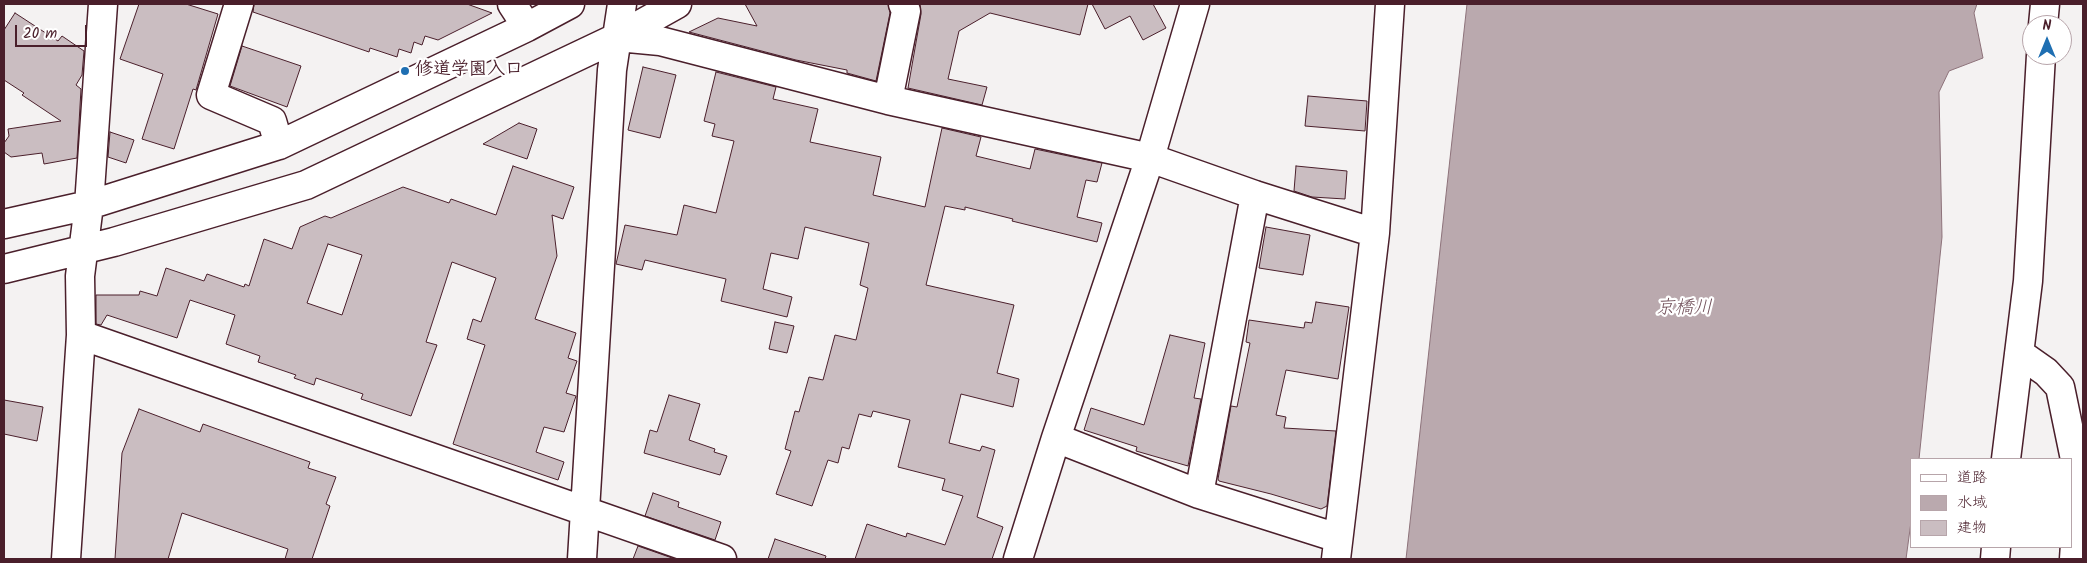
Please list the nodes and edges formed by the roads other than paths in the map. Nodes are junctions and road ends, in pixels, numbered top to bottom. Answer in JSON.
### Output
{"nodes":[{"id":1,"x":102,"y":4,"type":"edge"},
{"id":2,"x":239,"y":4,"type":"edge"},
{"id":3,"x":512,"y":4,"type":"edge"},
{"id":4,"x":570,"y":4,"type":"edge"},
{"id":5,"x":622,"y":4,"type":"edge"},
{"id":6,"x":677,"y":4,"type":"edge"},
{"id":7,"x":903,"y":4,"type":"edge"},
{"id":8,"x":1195,"y":4,"type":"edge"},
{"id":9,"x":1390,"y":4,"type":"edge"},
{"id":10,"x":527,"y":27,"type":"junction"},
{"id":11,"x":618,"y":37,"type":"junction"},
{"id":12,"x":2040,"y":65,"type":"edge"},
{"id":13,"x":888,"y":100,"type":"junction"},
{"id":14,"x":279,"y":145,"type":"junction"},
{"id":15,"x":1150,"y":158,"type":"junction"},
{"id":16,"x":1255,"y":196,"type":"junction"},
{"id":17,"x":89,"y":205,"type":"junction"},
{"id":18,"x":4,"y":224,"type":"edge"},
{"id":19,"x":1376,"y":233,"type":"junction"},
{"id":20,"x":82,"y":251,"type":"junction"},
{"id":21,"x":4,"y":269,"type":"edge"},
{"id":22,"x":81,"y":335,"type":"junction"},
{"id":23,"x":2019,"y":353,"type":"junction"},
{"id":24,"x":1056,"y":438,"type":"junction"},
{"id":25,"x":2006,"y":458,"type":"edge"},
{"id":26,"x":2081,"y":491,"type":"edge"},
{"id":27,"x":1199,"y":494,"type":"junction"},
{"id":28,"x":585,"y":513,"type":"junction"},
{"id":29,"x":1337,"y":549,"type":"edge"},
{"id":30,"x":66,"y":559,"type":"edge"},
{"id":31,"x":582,"y":559,"type":"edge"},
{"id":32,"x":722,"y":559,"type":"edge"},
{"id":33,"x":1018,"y":559,"type":"edge"},
{"id":34,"x":2074,"y":559,"type":"edge"}],
"edges":[{"from":1,"to":17,"type":"street"},
{"from":2,"to":14,"type":"street"},
{"from":3,"to":10,"type":"street"},
{"from":4,"to":10,"type":"street"},
{"from":5,"to":11,"type":"street"},
{"from":6,"to":11,"type":"street"},
{"from":7,"to":13,"type":"street"},
{"from":8,"to":15,"type":"street"},
{"from":9,"to":19,"type":"street"},
{"from":10,"to":14,"type":"street"},
{"from":11,"to":13,"type":"street"},
{"from":11,"to":20,"type":"street"},
{"from":11,"to":28,"type":"street"},
{"from":12,"to":23,"type":"street"},
{"from":13,"to":15,"type":"street"},
{"from":14,"to":17,"type":"street"},
{"from":15,"to":16,"type":"street"},
{"from":15,"to":24,"type":"street"},
{"from":16,"to":19,"type":"street"},
{"from":16,"to":27,"type":"street"},
{"from":17,"to":18,"type":"street"},
{"from":17,"to":20,"type":"street"},
{"from":19,"to":29,"type":"street"},
{"from":20,"to":21,"type":"street"},
{"from":20,"to":22,"type":"street"},
{"from":22,"to":28,"type":"street"},
{"from":22,"to":30,"type":"street"},
{"from":23,"to":25,"type":"street"},
{"from":23,"to":26,"type":"street"},
{"from":24,"to":27,"type":"street"},
{"from":24,"to":33,"type":"street"},
{"from":26,"to":34,"type":"street"},
{"from":27,"to":29,"type":"street"},
{"from":28,"to":31,"type":"street"},
{"from":28,"to":32,"type":"street"}]}
